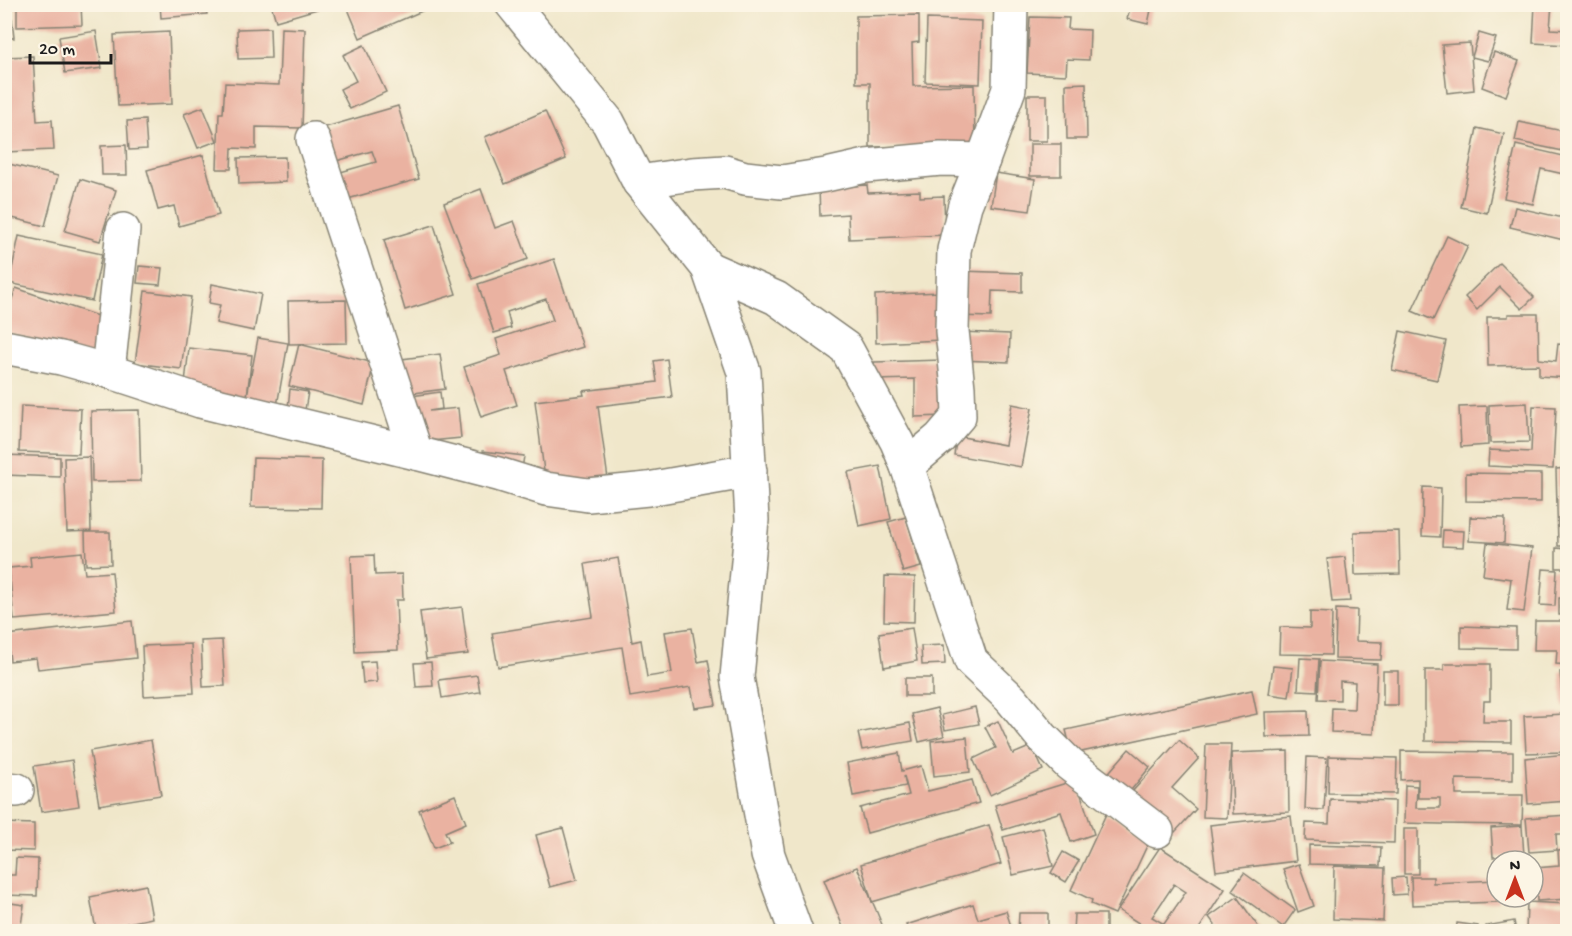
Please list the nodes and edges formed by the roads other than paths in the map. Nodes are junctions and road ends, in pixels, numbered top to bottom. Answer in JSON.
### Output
{"nodes":[{"id":1,"x":512,"y":4,"type":"edge"},
{"id":2,"x":1011,"y":4,"type":"edge"},
{"id":3,"x":313,"y":139,"type":"dead end"},
{"id":4,"x":983,"y":160,"type":"junction"},
{"id":5,"x":639,"y":182,"type":"junction"},
{"id":6,"x":123,"y":230,"type":"dead end"},
{"id":7,"x":708,"y":268,"type":"junction"},
{"id":8,"x":4,"y":347,"type":"edge"},
{"id":9,"x":108,"y":371,"type":"junction"},
{"id":10,"x":416,"y":453,"type":"junction"},
{"id":11,"x":907,"y":466,"type":"junction"},
{"id":12,"x":750,"y":471,"type":"junction"},
{"id":13,"x":1157,"y":831,"type":"dead end"},
{"id":14,"x":796,"y":932,"type":"edge"}],
"edges":[{"from":1,"to":5,"type":"street"},
{"from":2,"to":4,"type":"street"},
{"from":3,"to":10,"type":"street"},
{"from":4,"to":5,"type":"street"},
{"from":4,"to":11,"type":"street"},
{"from":5,"to":7,"type":"street"},
{"from":6,"to":9,"type":"street"},
{"from":7,"to":11,"type":"street"},
{"from":7,"to":12,"type":"street"},
{"from":8,"to":9,"type":"street"},
{"from":9,"to":10,"type":"street"},
{"from":10,"to":12,"type":"street"},
{"from":11,"to":13,"type":"street"},
{"from":12,"to":14,"type":"street"}]}
